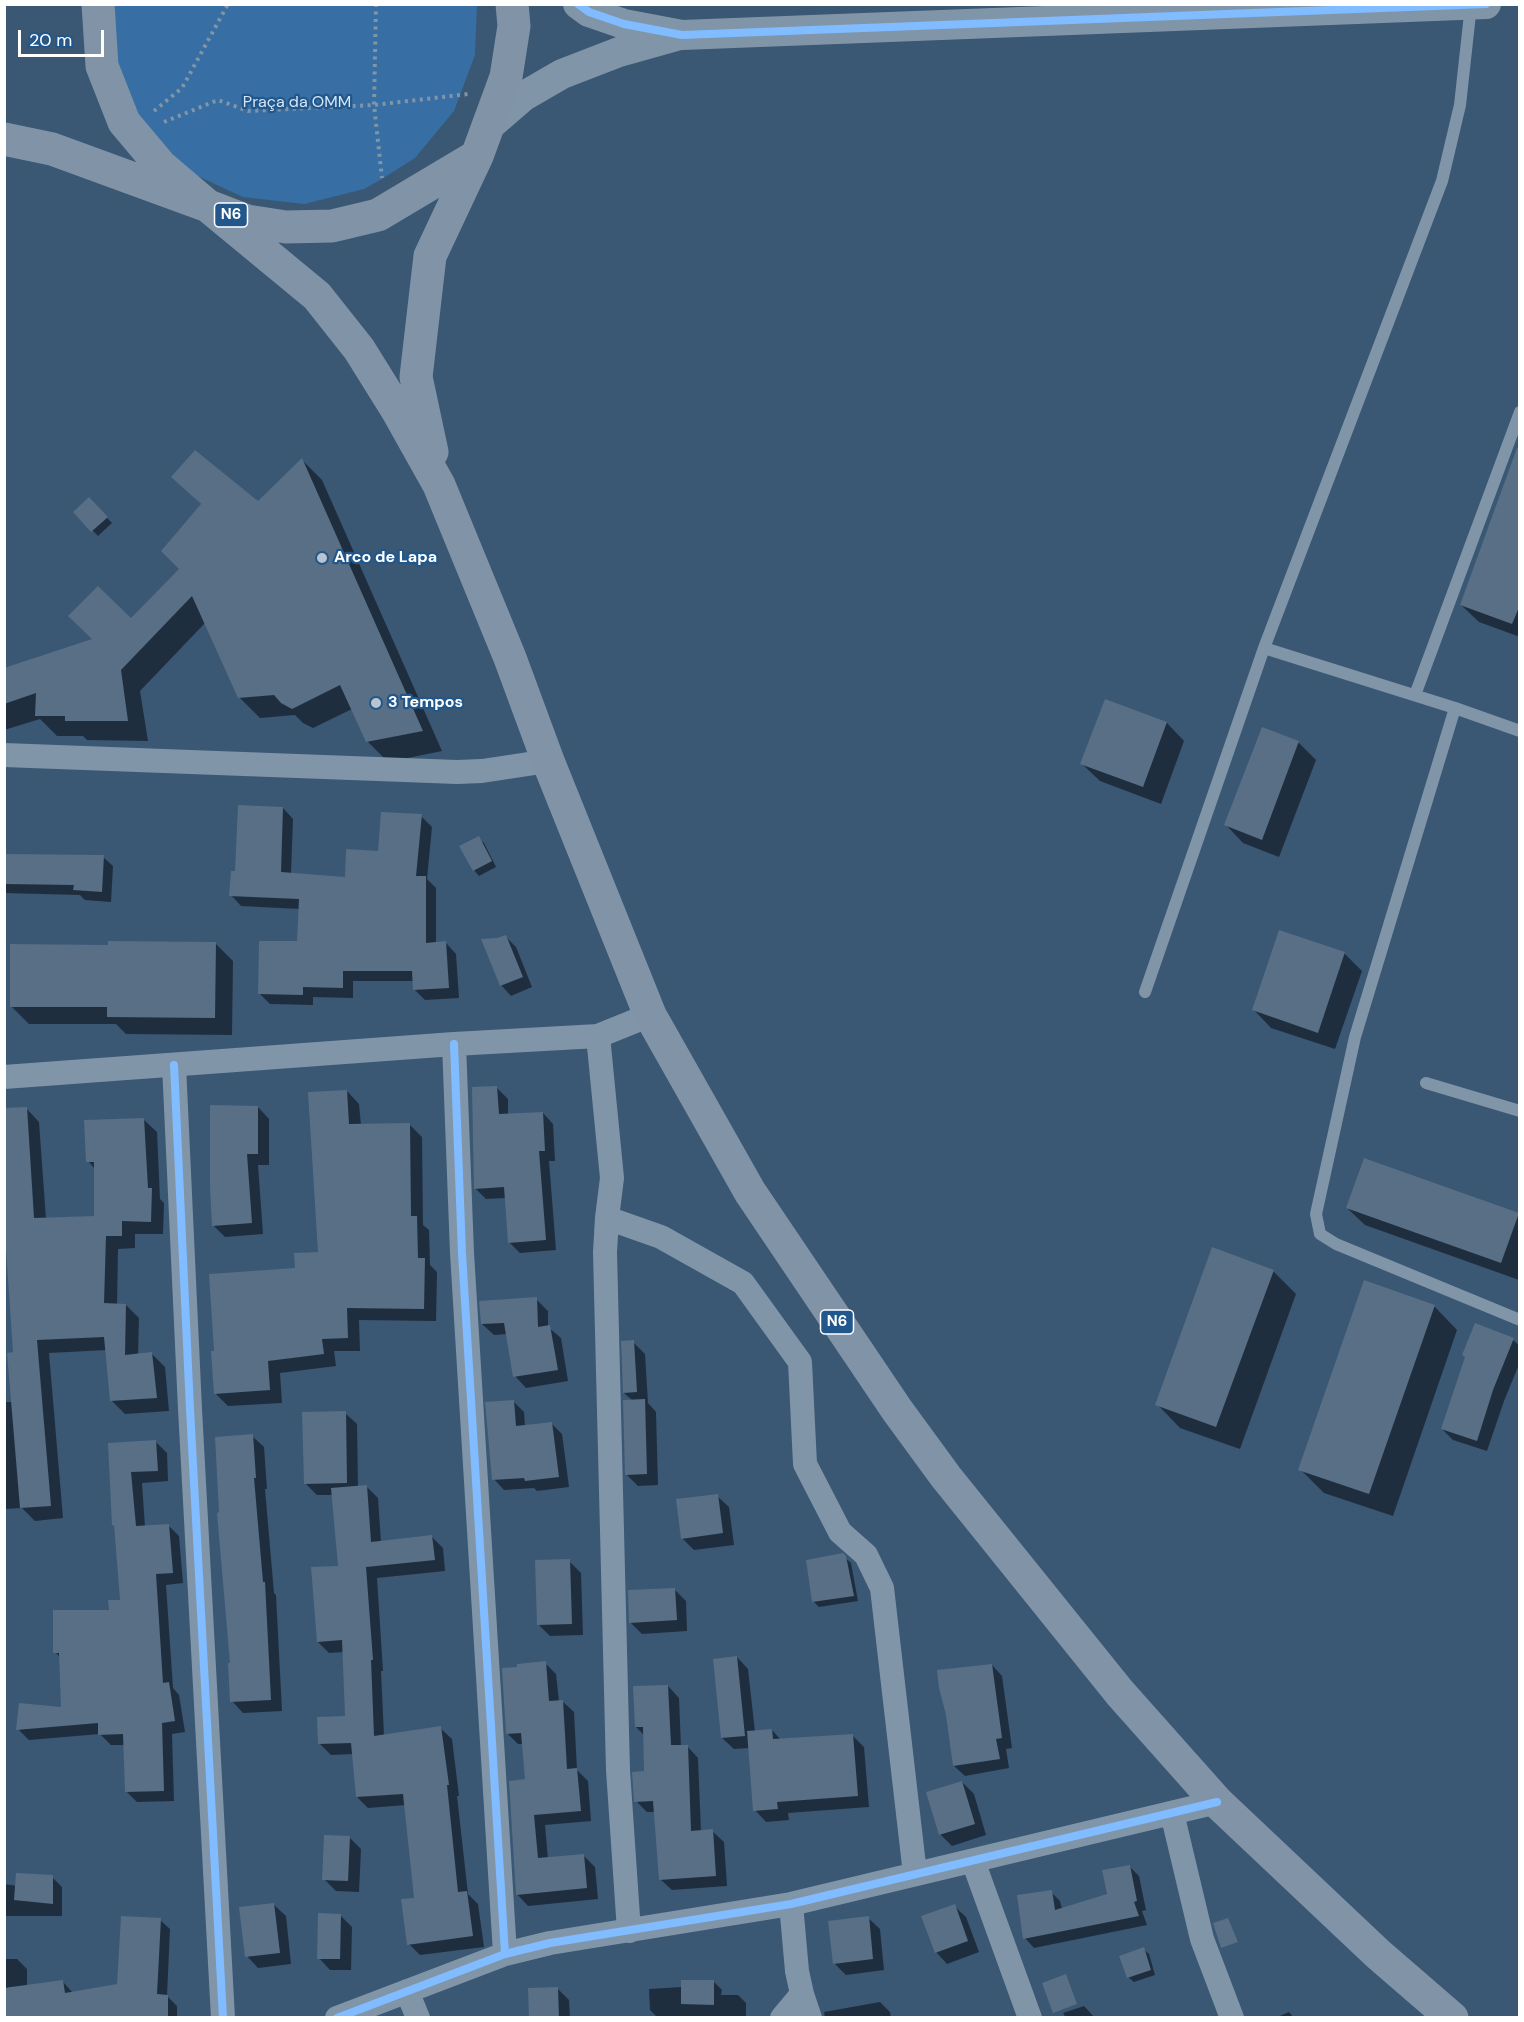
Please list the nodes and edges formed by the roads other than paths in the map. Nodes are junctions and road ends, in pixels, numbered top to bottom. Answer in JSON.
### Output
{"nodes":[{"id":1,"x":98,"y":4,"type":"edge"},
{"id":2,"x":512,"y":4,"type":"edge"},
{"id":3,"x":578,"y":4,"type":"edge"},
{"id":4,"x":1486,"y":4,"type":"edge"},
{"id":5,"x":1472,"y":5,"type":"edge"},
{"id":6,"x":682,"y":35,"type":"junction"},
{"id":7,"x":4,"y":140,"type":"edge"},
{"id":8,"x":482,"y":141,"type":"junction"},
{"id":9,"x":208,"y":207,"type":"junction"},
{"id":10,"x":1520,"y":412,"type":"edge"},
{"id":11,"x":439,"y":484,"type":"junction"},
{"id":12,"x":1264,"y":648,"type":"junction"},
{"id":13,"x":1415,"y":695,"type":"junction"},
{"id":14,"x":1455,"y":708,"type":"junction"},
{"id":15,"x":1520,"y":731,"type":"edge"},
{"id":16,"x":4,"y":755,"type":"edge"},
{"id":17,"x":548,"y":761,"type":"junction"},
{"id":18,"x":1145,"y":992,"type":"dead end"},
{"id":19,"x":650,"y":1015,"type":"junction"},
{"id":20,"x":598,"y":1036,"type":"junction"},
{"id":21,"x":453,"y":1044,"type":"junction"},
{"id":22,"x":174,"y":1065,"type":"junction"},
{"id":23,"x":4,"y":1077,"type":"edge"},
{"id":24,"x":1426,"y":1083,"type":"dead end"},
{"id":25,"x":1520,"y":1111,"type":"edge"},
{"id":26,"x":607,"y":1218,"type":"junction"},
{"id":27,"x":1520,"y":1320,"type":"edge"},
{"id":28,"x":1217,"y":1803,"type":"junction"},
{"id":29,"x":1172,"y":1813,"type":"junction"},
{"id":30,"x":973,"y":1861,"type":"junction"},
{"id":31,"x":915,"y":1874,"type":"junction"},
{"id":32,"x":790,"y":1904,"type":"junction"},
{"id":33,"x":628,"y":1931,"type":"junction"},
{"id":34,"x":505,"y":1954,"type":"junction"},
{"id":35,"x":407,"y":1991,"type":"junction"},
{"id":36,"x":802,"y":1994,"type":"junction"},
{"id":37,"x":223,"y":2018,"type":"edge"},
{"id":38,"x":337,"y":2018,"type":"edge"},
{"id":39,"x":418,"y":2018,"type":"edge"},
{"id":40,"x":782,"y":2018,"type":"edge"},
{"id":41,"x":810,"y":2018,"type":"edge"},
{"id":42,"x":1030,"y":2018,"type":"edge"},
{"id":43,"x":1232,"y":2018,"type":"edge"},
{"id":44,"x":1452,"y":2018,"type":"edge"}],
"edges":[{"from":1,"to":9,"type":"highway","number":"N6"},
{"from":2,"to":8,"type":"highway","number":"N6"},
{"from":3,"to":6,"type":"street"},
{"from":4,"to":5,"type":"street"},
{"from":5,"to":6,"type":"street"},
{"from":5,"to":12,"type":"lane"},
{"from":6,"to":8,"type":"street"},
{"from":7,"to":9,"type":"highway","number":"N6"},
{"from":8,"to":9,"type":"highway","number":"N6"},
{"from":8,"to":11,"type":"highway","number":"N6"},
{"from":9,"to":11,"type":"highway","number":"N6"},
{"from":10,"to":13,"type":"lane"},
{"from":11,"to":17,"type":"highway","number":"N6"},
{"from":12,"to":13,"type":"lane"},
{"from":12,"to":18,"type":"lane"},
{"from":13,"to":14,"type":"lane"},
{"from":14,"to":15,"type":"lane"},
{"from":14,"to":27,"type":"lane"},
{"from":16,"to":17,"type":"street"},
{"from":17,"to":19,"type":"highway","number":"N6"},
{"from":19,"to":20,"type":"street"},
{"from":19,"to":28,"type":"highway","number":"N6"},
{"from":20,"to":21,"type":"street"},
{"from":20,"to":26,"type":"street"},
{"from":21,"to":22,"type":"street"},
{"from":21,"to":34,"type":"street"},
{"from":22,"to":23,"type":"street"},
{"from":22,"to":37,"type":"street"},
{"from":24,"to":25,"type":"lane"},
{"from":26,"to":31,"type":"street"},
{"from":26,"to":33,"type":"street"},
{"from":28,"to":29,"type":"street"},
{"from":28,"to":44,"type":"highway","number":"N6"},
{"from":29,"to":30,"type":"street"},
{"from":29,"to":43,"type":"street"},
{"from":30,"to":31,"type":"street"},
{"from":30,"to":42,"type":"street"},
{"from":31,"to":32,"type":"street"},
{"from":32,"to":33,"type":"street"},
{"from":32,"to":36,"type":"street"},
{"from":33,"to":34,"type":"street"},
{"from":34,"to":35,"type":"street"},
{"from":35,"to":38,"type":"street"},
{"from":35,"to":39,"type":"street"},
{"from":36,"to":40,"type":"street"},
{"from":36,"to":41,"type":"street"}]}
